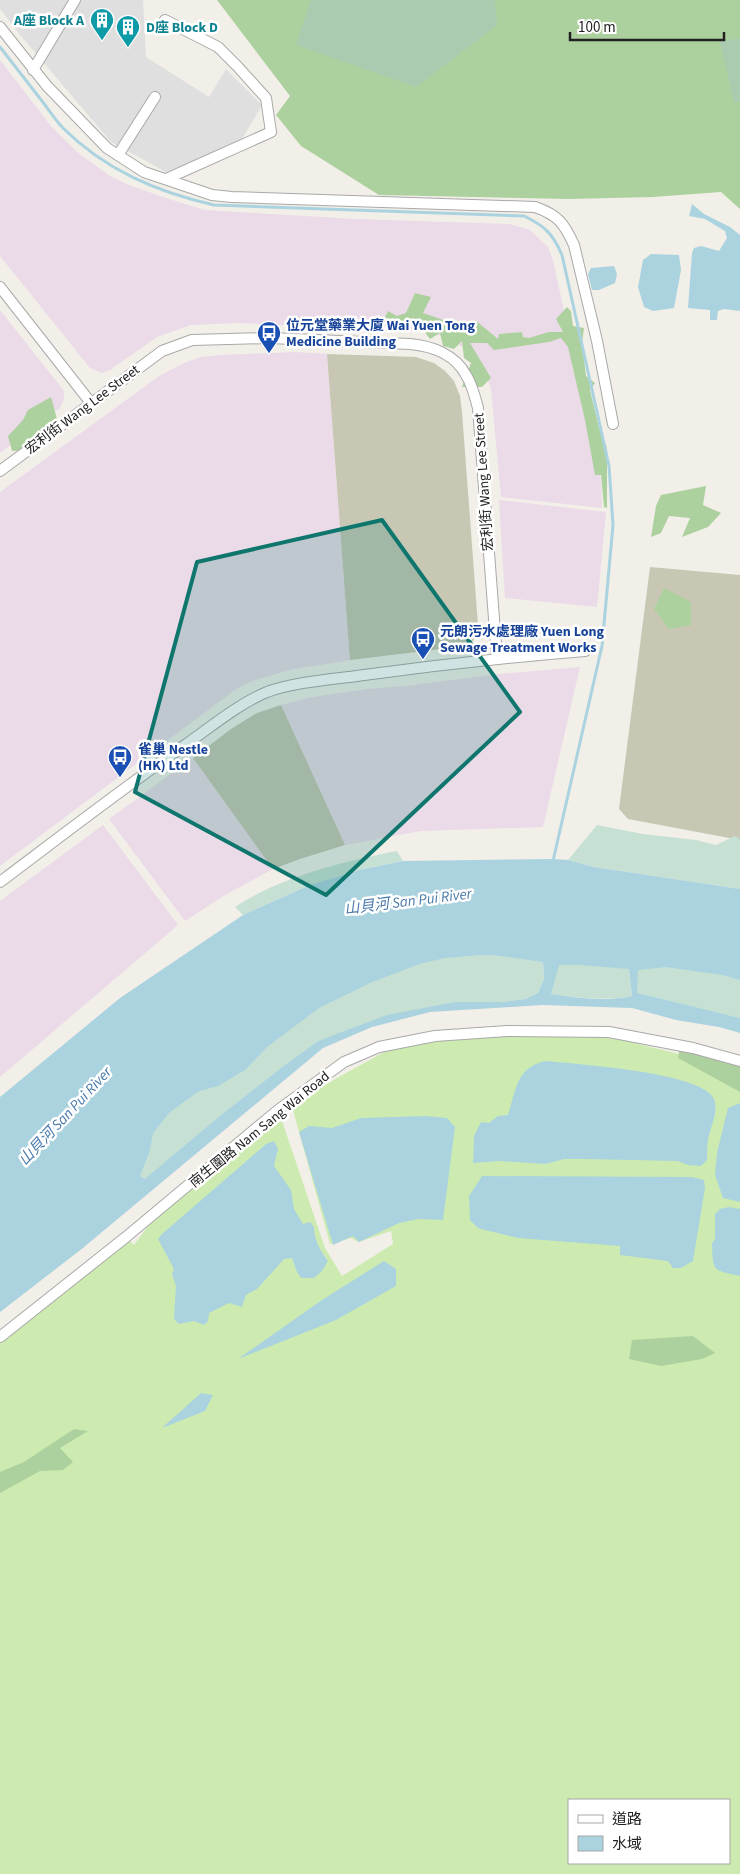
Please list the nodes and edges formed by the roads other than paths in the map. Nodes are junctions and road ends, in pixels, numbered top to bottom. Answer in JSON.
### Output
{"nodes":[{"id":1,"x":75,"y":0,"type":"edge"},
{"id":2,"x":165,"y":20,"type":"dead end"},
{"id":3,"x":0,"y":27,"type":"edge"},
{"id":4,"x":33,"y":70,"type":"junction"},
{"id":5,"x":155,"y":97,"type":"dead end"},
{"id":6,"x":118,"y":155,"type":"junction"},
{"id":7,"x":166,"y":180,"type":"junction"},
{"id":8,"x":0,"y":287,"type":"edge"},
{"id":9,"x":91,"y":403,"type":"junction"},
{"id":10,"x":613,"y":424,"type":"dead end"},
{"id":11,"x":0,"y":471,"type":"edge"},
{"id":12,"x":585,"y":652,"type":"dead end"},
{"id":13,"x":497,"y":658,"type":"junction"},
{"id":14,"x":0,"y":882,"type":"edge"},
{"id":15,"x":740,"y":1061,"type":"edge"},
{"id":16,"x":0,"y":1337,"type":"edge"}],
"edges":[{"from":1,"to":4,"type":"street"},
{"from":2,"to":7,"type":"street"},
{"from":3,"to":4,"type":"street"},
{"from":4,"to":6,"type":"street"},
{"from":5,"to":6,"type":"street"},
{"from":6,"to":7,"type":"street"},
{"from":7,"to":10,"type":"street"},
{"from":8,"to":9,"type":"street"},
{"from":9,"to":11,"type":"street","name":"宏利街 Wang Lee Street"},
{"from":9,"to":13,"type":"street","name":"宏利街 Wang Lee Street"},
{"from":12,"to":13,"type":"street"},
{"from":13,"to":14,"type":"street"},
{"from":15,"to":16,"type":"street","name":"南生圍路 Nam Sang Wai Road"}]}
